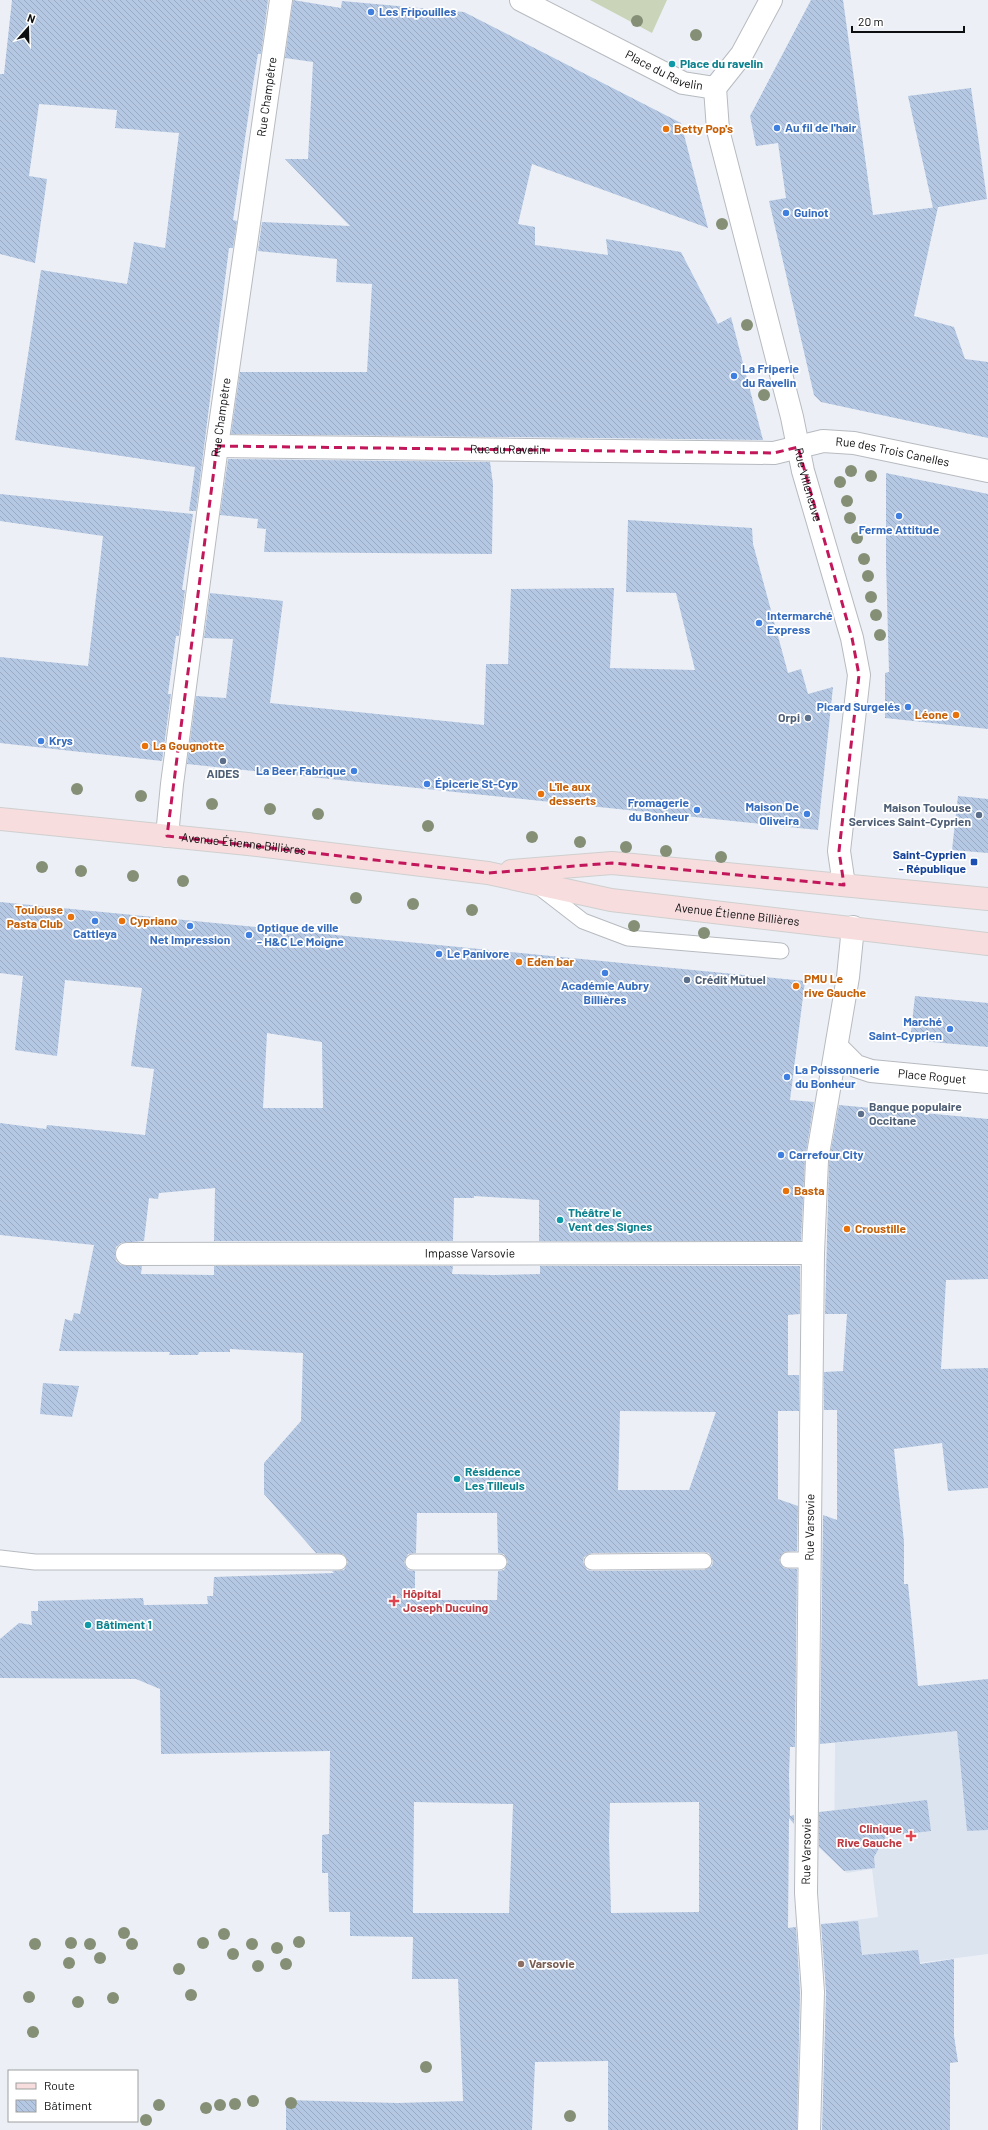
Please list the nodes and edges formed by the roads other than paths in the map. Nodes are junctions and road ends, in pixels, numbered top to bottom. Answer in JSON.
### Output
{"nodes":[{"id":1,"x":281,"y":0,"type":"edge"},
{"id":2,"x":521,"y":0,"type":"edge"},
{"id":3,"x":771,"y":0,"type":"edge"},
{"id":4,"x":715,"y":88,"type":"junction"},
{"id":5,"x":217,"y":446,"type":"junction"},
{"id":6,"x":798,"y":447,"type":"junction"},
{"id":7,"x":988,"y":471,"type":"edge"},
{"id":8,"x":0,"y":819,"type":"edge"},
{"id":9,"x":167,"y":836,"type":"junction"},
{"id":10,"x":488,"y":873,"type":"junction"},
{"id":11,"x":533,"y":883,"type":"junction"},
{"id":12,"x":844,"y":885,"type":"junction"},
{"id":13,"x":988,"y":899,"type":"edge"},
{"id":14,"x":852,"y":927,"type":"junction"},
{"id":15,"x":988,"y":944,"type":"edge"},
{"id":16,"x":781,"y":951,"type":"dead end"},
{"id":17,"x":837,"y":1047,"type":"junction"},
{"id":18,"x":988,"y":1082,"type":"edge"},
{"id":19,"x":813,"y":1253,"type":"junction"},
{"id":20,"x":127,"y":1254,"type":"dead end"},
{"id":21,"x":0,"y":1558,"type":"edge"},
{"id":22,"x":788,"y":1560,"type":"dead end"},
{"id":23,"x":810,"y":1560,"type":"junction"},
{"id":24,"x":704,"y":1561,"type":"dead end"},
{"id":25,"x":339,"y":1562,"type":"dead end"},
{"id":26,"x":413,"y":1562,"type":"dead end"},
{"id":27,"x":499,"y":1562,"type":"dead end"},
{"id":28,"x":592,"y":1562,"type":"dead end"},
{"id":29,"x":809,"y":2130,"type":"edge"}],
"edges":[{"from":1,"to":5,"type":"street","name":"Rue Champêtre"},
{"from":2,"to":4,"type":"street","name":"Place du Ravelin"},
{"from":3,"to":4,"type":"street","name":"Place du Ravelin"},
{"from":4,"to":6,"type":"street","name":"Rue Villeneuve"},
{"from":5,"to":6,"type":"street","name":"Rue du Ravelin"},
{"from":5,"to":9,"type":"street","name":"Rue Champêtre"},
{"from":6,"to":7,"type":"street","name":"Rue des Trois Canelles"},
{"from":6,"to":12,"type":"street","name":"Rue Villeneuve"},
{"from":8,"to":9,"type":"main road","name":"Avenue Étienne Billières"},
{"from":9,"to":10,"type":"main road","name":"Avenue Étienne Billières"},
{"from":10,"to":11,"type":"main road","name":"Avenue Étienne Billières"},
{"from":10,"to":12,"type":"main road","name":"Avenue Étienne Billières"},
{"from":11,"to":14,"type":"main road","name":"Avenue Étienne Billières"},
{"from":11,"to":16,"type":"lane"},
{"from":12,"to":13,"type":"main road","name":"Avenue Étienne Billières"},
{"from":14,"to":15,"type":"main road","name":"Avenue Étienne Billières"},
{"from":14,"to":17,"type":"street","name":"Rue Varsovie"},
{"from":17,"to":18,"type":"street","name":"Place Roguet"},
{"from":17,"to":19,"type":"street","name":"Rue Varsovie"},
{"from":19,"to":20,"type":"street","name":"Impasse Varsovie"},
{"from":19,"to":23,"type":"street","name":"Rue Varsovie"},
{"from":21,"to":25,"type":"lane"},
{"from":22,"to":23,"type":"lane"},
{"from":23,"to":29,"type":"street","name":"Rue Varsovie"},
{"from":24,"to":28,"type":"lane"},
{"from":26,"to":27,"type":"lane"}]}
